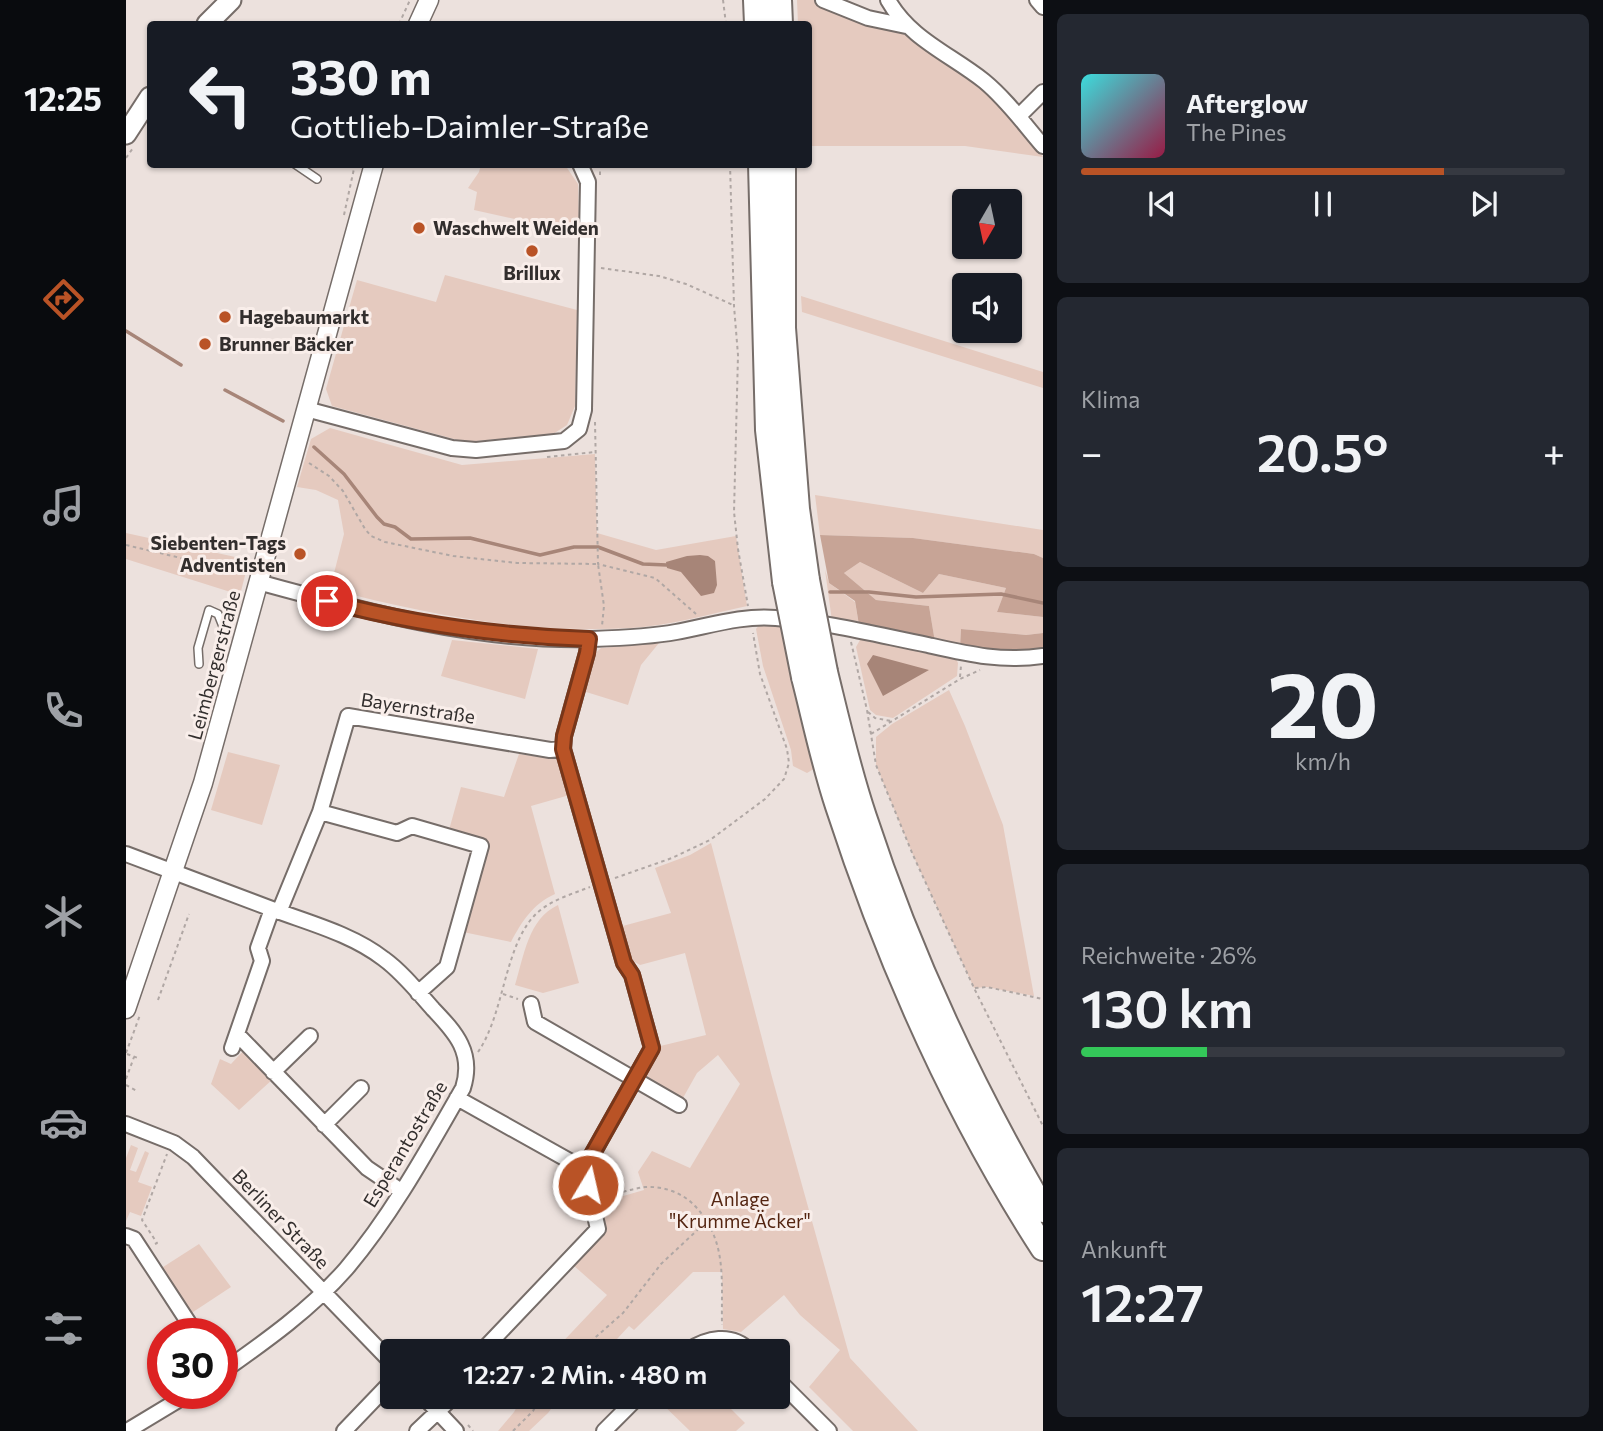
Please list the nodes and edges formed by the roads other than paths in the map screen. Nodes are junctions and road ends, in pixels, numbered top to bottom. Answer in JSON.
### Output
{"nodes":[{"id":1,"x":232,"y":0,"type":"edge"},
{"id":2,"x":429,"y":0,"type":"edge"},
{"id":3,"x":756,"y":0,"type":"edge"},
{"id":4,"x":779,"y":0,"type":"edge"},
{"id":5,"x":824,"y":0,"type":"edge"},
{"id":6,"x":888,"y":0,"type":"edge"},
{"id":7,"x":1037,"y":0,"type":"edge"},
{"id":8,"x":1043,"y":7,"type":"edge"},
{"id":9,"x":210,"y":21,"type":"edge"},
{"id":10,"x":419,"y":21,"type":"edge"},
{"id":11,"x":757,"y":21,"type":"edge"},
{"id":12,"x":780,"y":21,"type":"edge"},
{"id":13,"x":906,"y":26,"type":"junction"},
{"id":14,"x":1043,"y":92,"type":"edge"},
{"id":15,"x":147,"y":102,"type":"edge"},
{"id":16,"x":1019,"y":116,"type":"junction"},
{"id":17,"x":126,"y":134,"type":"edge"},
{"id":18,"x":1043,"y":146,"type":"edge"},
{"id":19,"x":301,"y":168,"type":"edge"},
{"id":20,"x":373,"y":168,"type":"edge"},
{"id":21,"x":582,"y":168,"type":"edge"},
{"id":22,"x":761,"y":168,"type":"edge"},
{"id":23,"x":783,"y":168,"type":"edge"},
{"id":24,"x":317,"y":178,"type":"dead end"},
{"id":25,"x":306,"y":409,"type":"junction"},
{"id":26,"x":253,"y":578,"type":"junction"},
{"id":27,"x":796,"y":581,"type":"junction"},
{"id":28,"x":224,"y":629,"type":"dead end"},
{"id":29,"x":589,"y":639,"type":"junction"},
{"id":30,"x":1043,"y":656,"type":"edge"},
{"id":31,"x":199,"y":664,"type":"dead end"},
{"id":32,"x":815,"y":675,"type":"junction"},
{"id":33,"x":563,"y":749,"type":"junction"},
{"id":34,"x":320,"y":812,"type":"junction"},
{"id":35,"x":126,"y":854,"type":"edge"},
{"id":36,"x":174,"y":872,"type":"junction"},
{"id":37,"x":276,"y":910,"type":"junction"},
{"id":38,"x":418,"y":993,"type":"junction"},
{"id":39,"x":531,"y":1004,"type":"road end"},
{"id":40,"x":135,"y":1008,"type":"edge"},
{"id":41,"x":310,"y":1036,"type":"dead end"},
{"id":42,"x":274,"y":1072,"type":"junction"},
{"id":43,"x":634,"y":1079,"type":"junction"},
{"id":44,"x":361,"y":1088,"type":"dead end"},
{"id":45,"x":457,"y":1098,"type":"junction"},
{"id":46,"x":678,"y":1105,"type":"dead end"},
{"id":47,"x":126,"y":1125,"type":"edge"},
{"id":48,"x":324,"y":1125,"type":"junction"},
{"id":49,"x":584,"y":1169,"type":"junction"},
{"id":50,"x":401,"y":1191,"type":"junction"},
{"id":51,"x":1043,"y":1210,"type":"edge"},
{"id":52,"x":126,"y":1236,"type":"edge"},
{"id":53,"x":1043,"y":1248,"type":"edge"},
{"id":54,"x":324,"y":1292,"type":"junction"},
{"id":55,"x":186,"y":1318,"type":"edge"},
{"id":56,"x":493,"y":1339,"type":"edge"},
{"id":57,"x":380,"y":1350,"type":"edge"},
{"id":58,"x":238,"y":1361,"type":"edge"},
{"id":59,"x":790,"y":1392,"type":"edge"},
{"id":60,"x":380,"y":1394,"type":"edge"},
{"id":61,"x":163,"y":1409,"type":"edge"},
{"id":62,"x":628,"y":1409,"type":"edge"},
{"id":63,"x":438,"y":1411,"type":"joint"},
{"id":64,"x":610,"y":1429,"type":"edge"},
{"id":65,"x":127,"y":1431,"type":"edge"},
{"id":66,"x":344,"y":1431,"type":"edge"},
{"id":67,"x":417,"y":1431,"type":"edge"},
{"id":68,"x":456,"y":1431,"type":"edge"},
{"id":69,"x":829,"y":1431,"type":"edge"}],
"edges":[{"from":1,"to":9,"type":"main road"},
{"from":2,"to":10,"type":"street"},
{"from":3,"to":11,"type":"highway"},
{"from":4,"to":12,"type":"highway"},
{"from":5,"to":13,"type":"street"},
{"from":6,"to":13,"type":"street"},
{"from":7,"to":8,"type":"street"},
{"from":13,"to":16,"type":"street"},
{"from":14,"to":16,"type":"street"},
{"from":15,"to":17,"type":"main road"},
{"from":16,"to":18,"type":"street"},
{"from":19,"to":24,"type":"lane"},
{"from":20,"to":25,"type":"street","name":"Leimbergerstraße"},
{"from":21,"to":25,"type":"street"},
{"from":22,"to":27,"type":"highway"},
{"from":23,"to":27,"type":"highway"},
{"from":25,"to":26,"type":"street","name":"Leimbergerstraße"},
{"from":26,"to":29,"type":"street"},
{"from":26,"to":36,"type":"street","name":"Leimbergerstraße"},
{"from":27,"to":32,"type":"highway","bridge":true},
{"from":28,"to":31,"type":"lane"},
{"from":29,"to":30,"type":"street"},
{"from":29,"to":33,"type":"street"},
{"from":32,"to":51,"type":"highway"},
{"from":32,"to":53,"type":"highway"},
{"from":33,"to":34,"type":"street","name":"Bayernstraße"},
{"from":33,"to":43,"type":"street"},
{"from":34,"to":37,"type":"street","name":"Bayernstraße"},
{"from":34,"to":38,"type":"street"},
{"from":35,"to":36,"type":"street"},
{"from":36,"to":37,"type":"street"},
{"from":36,"to":40,"type":"street","name":"Leimbergerstraße"},
{"from":37,"to":38,"type":"street"},
{"from":37,"to":42,"type":"street","name":"Bayernstraße"},
{"from":38,"to":45,"type":"street","name":"Esperantostraße"},
{"from":39,"to":43,"type":"street"},
{"from":41,"to":42,"type":"street"},
{"from":42,"to":48,"type":"street","name":"Bayernstraße"},
{"from":43,"to":46,"type":"street"},
{"from":43,"to":49,"type":"street"},
{"from":44,"to":48,"type":"street"},
{"from":45,"to":49,"type":"street"},
{"from":45,"to":50,"type":"street","name":"Esperantostraße"},
{"from":47,"to":54,"type":"street","name":"Berliner Straße"},
{"from":48,"to":50,"type":"street","name":"Bayernstraße"},
{"from":49,"to":56,"type":"street"},
{"from":50,"to":54,"type":"street","name":"Esperantostraße"},
{"from":52,"to":55,"type":"street"},
{"from":54,"to":57,"type":"street","name":"Berliner Straße"},
{"from":54,"to":58,"type":"street","name":"Esperantostraße"},
{"from":59,"to":69,"type":"street"},
{"from":60,"to":66,"type":"street"},
{"from":61,"to":65,"type":"street"},
{"from":62,"to":64,"type":"street"},
{"from":63,"to":67,"type":"street"},
{"from":63,"to":68,"type":"street"}]}
